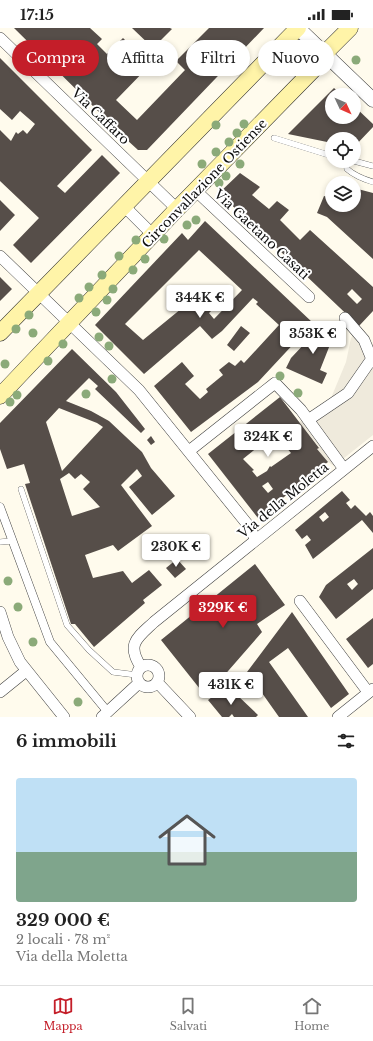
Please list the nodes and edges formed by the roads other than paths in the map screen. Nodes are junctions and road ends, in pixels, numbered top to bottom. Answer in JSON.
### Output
{"nodes":[{"id":1,"x":298,"y":28,"type":"edge"},
{"id":2,"x":343,"y":35,"type":"edge"},
{"id":3,"x":0,"y":38,"type":"edge"},
{"id":4,"x":310,"y":40,"type":"edge"},
{"id":5,"x":334,"y":44,"type":"edge"},
{"id":6,"x":334,"y":63,"type":"edge"},
{"id":7,"x":308,"y":76,"type":"edge"},
{"id":8,"x":373,"y":100,"type":"edge"},
{"id":9,"x":274,"y":138,"type":"dead end"},
{"id":10,"x":325,"y":154,"type":"edge"},
{"id":11,"x":361,"y":163,"type":"edge"},
{"id":12,"x":373,"y":166,"type":"edge"},
{"id":13,"x":347,"y":168,"type":"edge"},
{"id":14,"x":148,"y":181,"type":"junction"},
{"id":15,"x":373,"y":182,"type":"edge"},
{"id":16,"x":195,"y":190,"type":"junction"},
{"id":17,"x":124,"y":206,"type":"junction"},
{"id":18,"x":177,"y":209,"type":"junction"},
{"id":19,"x":153,"y":235,"type":"junction"},
{"id":20,"x":0,"y":256,"type":"edge"},
{"id":21,"x":39,"y":293,"type":"junction"},
{"id":22,"x":309,"y":297,"type":"dead end"},
{"id":23,"x":345,"y":318,"type":"dead end"},
{"id":24,"x":70,"y":323,"type":"junction"},
{"id":25,"x":0,"y":333,"type":"edge"},
{"id":26,"x":372,"y":361,"type":"edge"},
{"id":27,"x":0,"y":396,"type":"edge"},
{"id":28,"x":308,"y":420,"type":"junction"},
{"id":29,"x":373,"y":446,"type":"edge"},
{"id":30,"x":189,"y":451,"type":"junction"},
{"id":31,"x":344,"y":469,"type":"junction"},
{"id":32,"x":21,"y":489,"type":"dead end"},
{"id":33,"x":0,"y":507,"type":"edge"},
{"id":34,"x":256,"y":540,"type":"junction"},
{"id":35,"x":12,"y":541,"type":"junction"},
{"id":36,"x":0,"y":542,"type":"edge"},
{"id":37,"x":300,"y":601,"type":"dead end"},
{"id":38,"x":0,"y":612,"type":"edge"},
{"id":39,"x":26,"y":671,"type":"junction"},
{"id":40,"x":139,"y":675,"type":"junction"},
{"id":41,"x":157,"y":682,"type":"junction"},
{"id":42,"x":371,"y":691,"type":"edge"},
{"id":43,"x":0,"y":692,"type":"edge"},
{"id":44,"x":103,"y":715,"type":"edge"},
{"id":45,"x":64,"y":717,"type":"edge"},
{"id":46,"x":190,"y":717,"type":"edge"},
{"id":47,"x":338,"y":717,"type":"edge"}],
"edges":[{"from":1,"to":4,"type":"street"},
{"from":1,"to":14,"type":"main road"},
{"from":2,"to":5,"type":"main road","name":"Circonvallazione Ostiense"},
{"from":3,"to":14,"type":"street","name":"Via Caffaro"},
{"from":6,"to":8,"type":"street"},
{"from":7,"to":16,"type":"main road","name":"Circonvallazione Ostiense"},
{"from":9,"to":10,"type":"lane"},
{"from":11,"to":12,"type":"lane"},
{"from":13,"to":15,"type":"lane"},
{"from":14,"to":17,"type":"main road"},
{"from":14,"to":18,"type":"street","name":"Via Caffaro"},
{"from":16,"to":18,"type":"main road","name":"Circonvallazione Ostiense"},
{"from":16,"to":22,"type":"street","name":"Via Gaetano Casati"},
{"from":17,"to":19,"type":"street"},
{"from":17,"to":21,"type":"main road"},
{"from":18,"to":19,"type":"main road","name":"Circonvallazione Ostiense"},
{"from":19,"to":24,"type":"main road","name":"Circonvallazione Ostiense"},
{"from":20,"to":21,"type":"street"},
{"from":21,"to":24,"type":"street"},
{"from":21,"to":25,"type":"main road"},
{"from":23,"to":26,"type":"street"},
{"from":24,"to":27,"type":"main road","name":"Circonvallazione Ostiense"},
{"from":24,"to":30,"type":"street"},
{"from":26,"to":28,"type":"street"},
{"from":28,"to":30,"type":"street"},
{"from":28,"to":31,"type":"street"},
{"from":29,"to":31,"type":"street","name":"Via della Moletta"},
{"from":30,"to":34,"type":"street"},
{"from":31,"to":34,"type":"street","name":"Via della Moletta"},
{"from":32,"to":40,"type":"lane"},
{"from":33,"to":35,"type":"street"},
{"from":34,"to":40,"type":"street","name":"Via della Moletta"},
{"from":35,"to":36,"type":"lane"},
{"from":35,"to":44,"type":"street"},
{"from":37,"to":42,"type":"street"},
{"from":38,"to":39,"type":"street"},
{"from":39,"to":43,"type":"street"},
{"from":39,"to":45,"type":"street"},
{"from":40,"to":41,"type":"street"},
{"from":40,"to":41,"type":"street"},
{"from":40,"to":44,"type":"street"},
{"from":41,"to":46,"type":"street"},
{"from":42,"to":47,"type":"street"}]}
